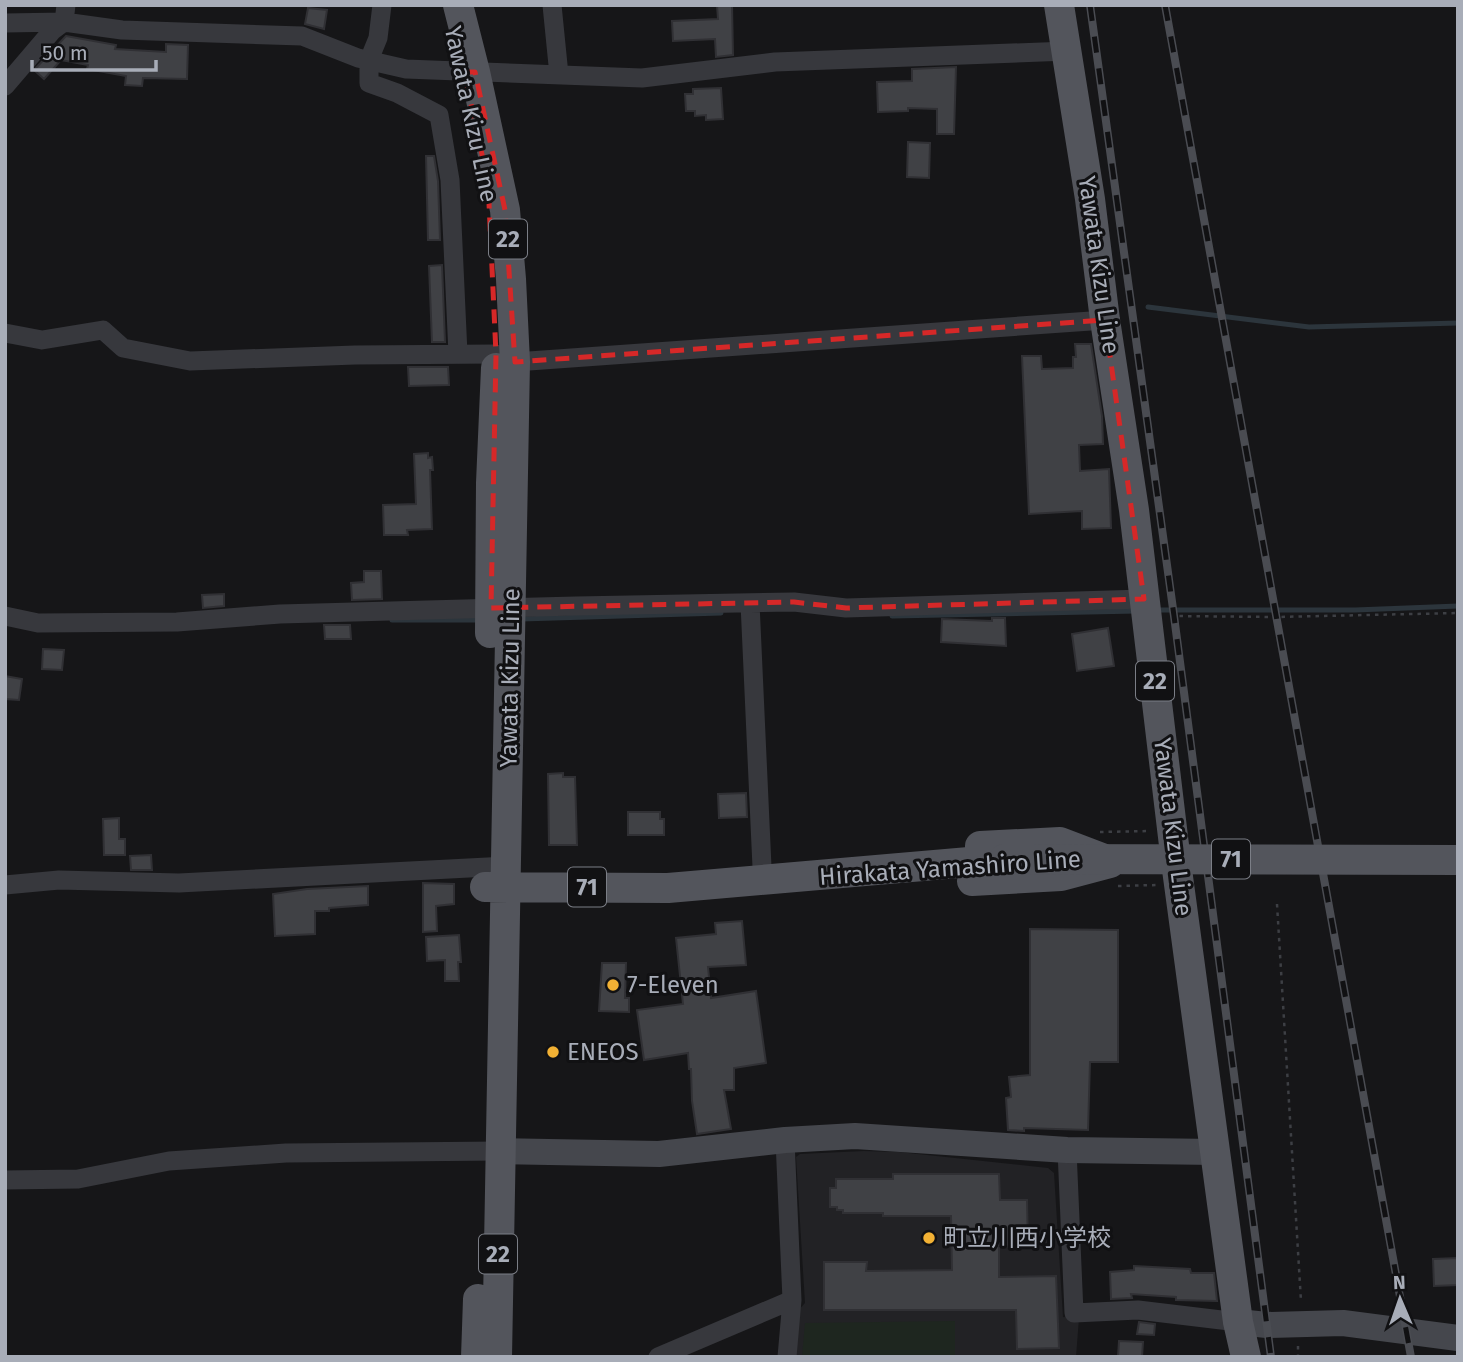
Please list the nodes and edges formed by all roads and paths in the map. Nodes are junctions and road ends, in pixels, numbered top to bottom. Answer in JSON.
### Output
{"nodes":[{"id":1,"x":382,"y":5,"type":"edge"},
{"id":2,"x":447,"y":5,"type":"edge"},
{"id":3,"x":458,"y":5,"type":"edge"},
{"id":4,"x":552,"y":5,"type":"edge"},
{"id":5,"x":1059,"y":5,"type":"edge"},
{"id":6,"x":65,"y":14,"type":"edge"},
{"id":7,"x":5,"y":23,"type":"edge"},
{"id":8,"x":1068,"y":51,"type":"junction"},
{"id":9,"x":369,"y":60,"type":"junction"},
{"id":10,"x":470,"y":72,"type":"junction"},
{"id":11,"x":559,"y":75,"type":"junction"},
{"id":12,"x":5,"y":86,"type":"edge"},
{"id":13,"x":1105,"y":320,"type":"junction"},
{"id":14,"x":5,"y":333,"type":"edge"},
{"id":15,"x":458,"y":354,"type":"junction"},
{"id":16,"x":506,"y":358,"type":"junction"},
{"id":17,"x":1144,"y":599,"type":"junction"},
{"id":18,"x":750,"y":603,"type":"junction"},
{"id":19,"x":501,"y":608,"type":"junction"},
{"id":20,"x":1458,"y":613,"type":"edge"},
{"id":21,"x":5,"y":616,"type":"edge"},
{"id":22,"x":1174,"y":616,"type":"dead end"},
{"id":23,"x":1458,"y":860,"type":"edge"},
{"id":24,"x":1111,"y":862,"type":"junction"},
{"id":25,"x":1176,"y":862,"type":"junction"},
{"id":26,"x":762,"y":867,"type":"junction"},
{"id":27,"x":496,"y":877,"type":"junction"},
{"id":28,"x":5,"y":885,"type":"edge"},
{"id":29,"x":668,"y":888,"type":"junction"},
{"id":30,"x":1277,"y":904,"type":"dead end"},
{"id":31,"x":785,"y":1140,"type":"junction"},
{"id":32,"x":1067,"y":1150,"type":"junction"},
{"id":33,"x":491,"y":1151,"type":"junction"},
{"id":34,"x":1216,"y":1152,"type":"junction"},
{"id":35,"x":5,"y":1180,"type":"edge"},
{"id":36,"x":792,"y":1300,"type":"junction"},
{"id":37,"x":1238,"y":1322,"type":"junction"},
{"id":38,"x":1299,"y":1324,"type":"junction"},
{"id":39,"x":1458,"y":1338,"type":"edge"},
{"id":40,"x":476,"y":1357,"type":"edge"},
{"id":41,"x":497,"y":1357,"type":"edge"},
{"id":42,"x":658,"y":1357,"type":"edge"},
{"id":43,"x":787,"y":1357,"type":"edge"},
{"id":44,"x":1246,"y":1357,"type":"edge"}],
"edges":[{"from":1,"to":9,"type":"street"},
{"from":2,"to":10,"type":"main road","name":"Yawata Kizu Line","number":"22"},
{"from":3,"to":10,"type":"main road","name":"Yawata Kizu Line","number":"22"},
{"from":4,"to":11,"type":"street"},
{"from":5,"to":8,"type":"main road","name":"Yawata Kizu Line","number":"22"},
{"from":6,"to":7,"type":"street"},
{"from":6,"to":9,"type":"street"},
{"from":6,"to":12,"type":"street"},
{"from":8,"to":11,"type":"street"},
{"from":8,"to":13,"type":"main road","name":"Yawata Kizu Line","number":"22"},
{"from":9,"to":10,"type":"street"},
{"from":9,"to":15,"type":"street"},
{"from":10,"to":11,"type":"street"},
{"from":10,"to":16,"type":"main road","name":"Yawata Kizu Line","number":"22"},
{"from":13,"to":16,"type":"street"},
{"from":13,"to":17,"type":"main road","name":"Yawata Kizu Line","number":"22"},
{"from":14,"to":15,"type":"street"},
{"from":15,"to":16,"type":"street"},
{"from":16,"to":19,"type":"main road","name":"Yawata Kizu Line","number":"22"},
{"from":17,"to":18,"type":"street"},
{"from":17,"to":25,"type":"main road","name":"Yawata Kizu Line","number":"22"},
{"from":18,"to":19,"type":"street"},
{"from":18,"to":26,"type":"street"},
{"from":19,"to":21,"type":"street"},
{"from":19,"to":27,"type":"main road","name":"Yawata Kizu Line","number":"22"},
{"from":20,"to":22,"type":"path"},
{"from":23,"to":29,"type":"main road","name":"Hirakata Yamashiro Line","number":"71","bridge":true},
{"from":24,"to":25,"type":"main road","number":"71"},
{"from":24,"to":26,"type":"main road","number":"71"},
{"from":24,"to":29,"type":"main road","number":"71"},
{"from":25,"to":34,"type":"main road","name":"Yawata Kizu Line","number":"22"},
{"from":26,"to":29,"type":"main road","number":"71"},
{"from":27,"to":28,"type":"street"},
{"from":27,"to":29,"type":"main road","name":"Hirakata Yamashiro Line","number":"71"},
{"from":27,"to":33,"type":"main road","name":"Yawata Kizu Line","number":"22"},
{"from":30,"to":38,"type":"path"},
{"from":31,"to":32,"type":"street"},
{"from":31,"to":33,"type":"street"},
{"from":31,"to":36,"type":"street"},
{"from":32,"to":34,"type":"street"},
{"from":32,"to":37,"type":"street"},
{"from":33,"to":35,"type":"street"},
{"from":33,"to":40,"type":"main road","name":"Yawata Kizu Line","number":"22"},
{"from":33,"to":41,"type":"main road","name":"Yawata Kizu Line","number":"22"},
{"from":34,"to":37,"type":"main road","name":"Yawata Kizu Line","number":"22"},
{"from":36,"to":42,"type":"street"},
{"from":36,"to":43,"type":"street"},
{"from":37,"to":38,"type":"street"},
{"from":37,"to":44,"type":"main road","name":"Yawata Kizu Line","number":"22"},
{"from":38,"to":39,"type":"street"}]}
